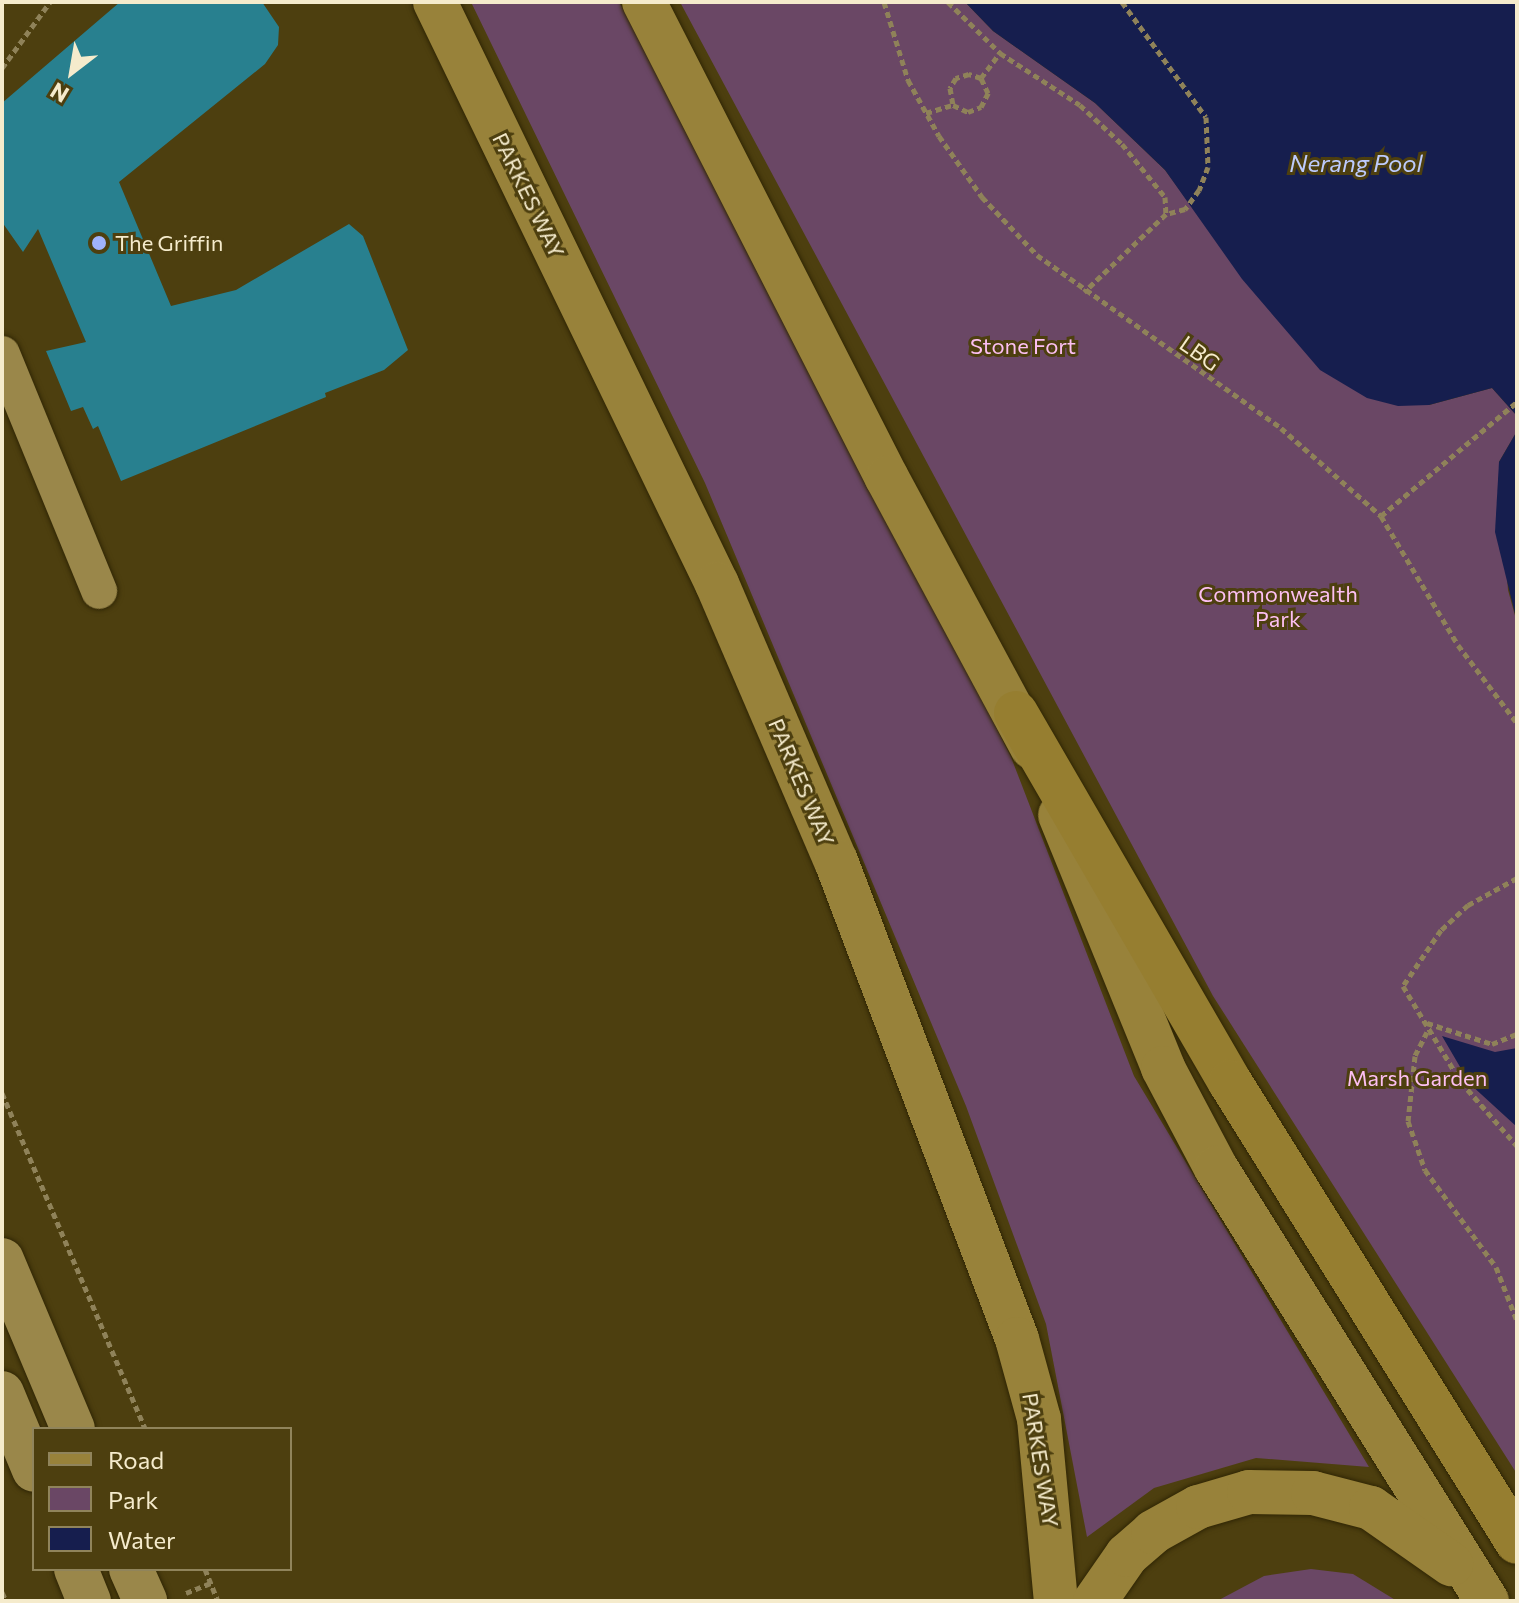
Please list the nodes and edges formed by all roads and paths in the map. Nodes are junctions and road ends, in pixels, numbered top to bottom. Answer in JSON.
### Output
{"nodes":[{"id":1,"x":50,"y":2,"type":"edge"},
{"id":2,"x":435,"y":2,"type":"edge"},
{"id":3,"x":644,"y":2,"type":"edge"},
{"id":4,"x":884,"y":2,"type":"edge"},
{"id":5,"x":948,"y":2,"type":"edge"},
{"id":6,"x":1122,"y":2,"type":"edge"},
{"id":7,"x":1000,"y":53,"type":"junction"},
{"id":8,"x":2,"y":68,"type":"edge"},
{"id":9,"x":981,"y":78,"type":"junction"},
{"id":10,"x":953,"y":105,"type":"junction"},
{"id":11,"x":926,"y":113,"type":"junction"},
{"id":12,"x":1166,"y":214,"type":"junction"},
{"id":13,"x":1084,"y":292,"type":"junction"},
{"id":14,"x":2,"y":354,"type":"edge"},
{"id":15,"x":1517,"y":402,"type":"edge"},
{"id":16,"x":1381,"y":516,"type":"junction"},
{"id":17,"x":99,"y":591,"type":"dead end"},
{"id":18,"x":1016,"y":713,"type":"junction"},
{"id":19,"x":1517,"y":723,"type":"edge"},
{"id":20,"x":1517,"y":878,"type":"edge"},
{"id":21,"x":1426,"y":1022,"type":"junction"},
{"id":22,"x":1427,"y":1031,"type":"junction"},
{"id":23,"x":1517,"y":1034,"type":"edge"},
{"id":24,"x":2,"y":1093,"type":"edge"},
{"id":25,"x":1517,"y":1146,"type":"edge"},
{"id":26,"x":2,"y":1260,"type":"edge"},
{"id":27,"x":1517,"y":1321,"type":"edge"},
{"id":28,"x":2,"y":1393,"type":"edge"},
{"id":29,"x":72,"y":1427,"type":"edge"},
{"id":30,"x":144,"y":1427,"type":"edge"},
{"id":31,"x":32,"y":1465,"type":"edge"},
{"id":32,"x":1517,"y":1542,"type":"edge"},
{"id":33,"x":77,"y":1571,"type":"edge"},
{"id":34,"x":132,"y":1571,"type":"edge"},
{"id":35,"x":206,"y":1571,"type":"edge"},
{"id":36,"x":2,"y":1592,"type":"edge"},
{"id":37,"x":6,"y":1601,"type":"edge"},
{"id":38,"x":89,"y":1601,"type":"edge"},
{"id":39,"x":145,"y":1601,"type":"edge"},
{"id":40,"x":218,"y":1601,"type":"edge"},
{"id":41,"x":1056,"y":1601,"type":"edge"},
{"id":42,"x":1095,"y":1601,"type":"edge"},
{"id":43,"x":1485,"y":1601,"type":"edge"}],
"edges":[{"from":1,"to":8,"type":"path"},
{"from":2,"to":41,"type":"main road","name":"PARKES WAY"},
{"from":3,"to":18,"type":"main road"},
{"from":4,"to":11,"type":"path","name":"LBG"},
{"from":5,"to":7,"type":"path"},
{"from":6,"to":12,"type":"path"},
{"from":7,"to":9,"type":"path"},
{"from":7,"to":12,"type":"path"},
{"from":9,"to":10,"type":"path"},
{"from":9,"to":10,"type":"path"},
{"from":10,"to":11,"type":"path"},
{"from":11,"to":13,"type":"path","name":"LBG"},
{"from":12,"to":13,"type":"path"},
{"from":13,"to":16,"type":"path","name":"LBG"},
{"from":14,"to":17,"type":"street"},
{"from":15,"to":16,"type":"path"},
{"from":16,"to":19,"type":"path","name":"LBG"},
{"from":18,"to":32,"type":"highway"},
{"from":18,"to":43,"type":"main road"},
{"from":20,"to":21,"type":"path"},
{"from":21,"to":22,"type":"path"},
{"from":21,"to":23,"type":"path"},
{"from":22,"to":25,"type":"path"},
{"from":22,"to":27,"type":"path"},
{"from":24,"to":30,"type":"path"},
{"from":26,"to":29,"type":"street"},
{"from":28,"to":31,"type":"street"},
{"from":33,"to":38,"type":"street"},
{"from":34,"to":39,"type":"street"},
{"from":35,"to":40,"type":"path"},
{"from":36,"to":37,"type":"path"},
{"from":42,"to":43,"type":"main road"}]}
